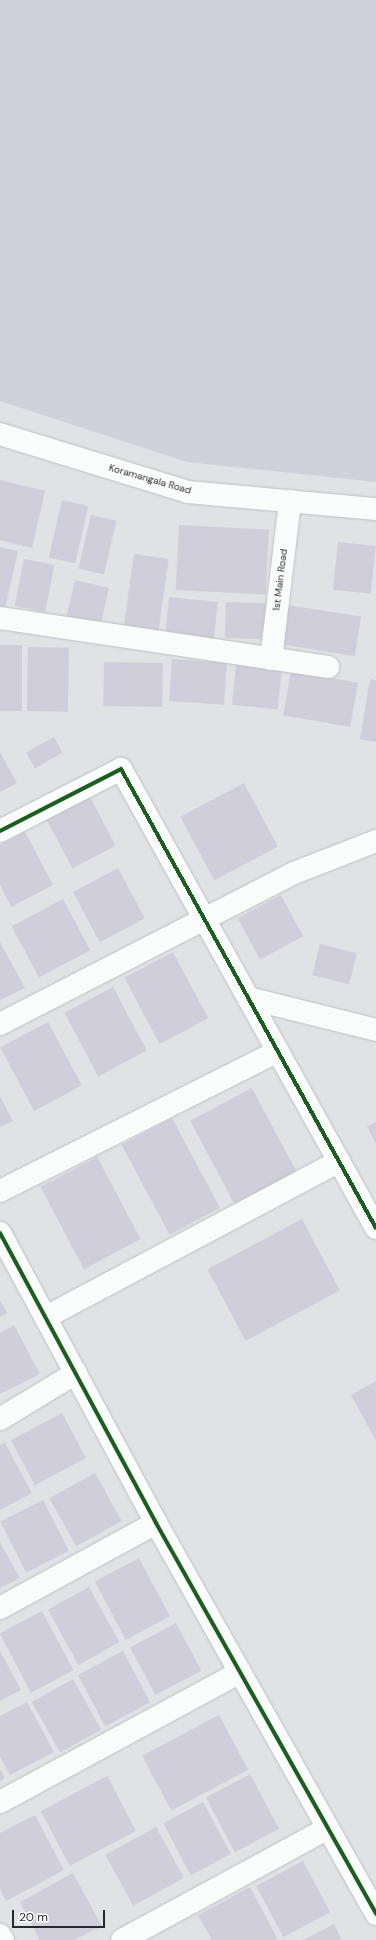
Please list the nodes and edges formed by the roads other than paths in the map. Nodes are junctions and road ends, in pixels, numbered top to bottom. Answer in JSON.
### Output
{"nodes":[{"id":1,"x":0,"y":434,"type":"edge"},
{"id":2,"x":290,"y":501,"type":"junction"},
{"id":3,"x":376,"y":509,"type":"edge"},
{"id":4,"x":0,"y":618,"type":"edge"},
{"id":5,"x":271,"y":659,"type":"junction"},
{"id":6,"x":328,"y":667,"type":"dead end"},
{"id":7,"x":0,"y":831,"type":"edge"},
{"id":8,"x":376,"y":841,"type":"edge"},
{"id":9,"x":204,"y":918,"type":"junction"},
{"id":10,"x":248,"y":998,"type":"junction"},
{"id":11,"x":0,"y":1024,"type":"edge"},
{"id":12,"x":376,"y":1030,"type":"edge"},
{"id":13,"x":278,"y":1051,"type":"junction"},
{"id":14,"x":339,"y":1161,"type":"junction"},
{"id":15,"x":0,"y":1191,"type":"edge"},
{"id":16,"x":376,"y":1228,"type":"edge"},
{"id":17,"x":1,"y":1238,"type":"edge"},
{"id":18,"x":46,"y":1317,"type":"junction"},
{"id":19,"x":76,"y":1373,"type":"junction"},
{"id":20,"x":0,"y":1419,"type":"edge"},
{"id":21,"x":156,"y":1523,"type":"junction"},
{"id":22,"x":0,"y":1608,"type":"edge"},
{"id":23,"x":240,"y":1672,"type":"junction"},
{"id":24,"x":0,"y":1802,"type":"edge"},
{"id":25,"x":328,"y":1828,"type":"junction"},
{"id":26,"x":376,"y":1914,"type":"edge"},
{"id":27,"x":0,"y":1935,"type":"edge"},
{"id":28,"x":3,"y":1940,"type":"edge"},
{"id":29,"x":122,"y":1940,"type":"edge"}],
"edges":[{"from":1,"to":2,"type":"street","name":"Koramangala Road"},
{"from":2,"to":3,"type":"street","name":"Koramangala Road"},
{"from":2,"to":5,"type":"street","name":"1st Main Road"},
{"from":4,"to":5,"type":"street"},
{"from":5,"to":6,"type":"street"},
{"from":7,"to":9,"type":"street"},
{"from":8,"to":9,"type":"street"},
{"from":9,"to":10,"type":"street"},
{"from":9,"to":11,"type":"street"},
{"from":10,"to":12,"type":"street"},
{"from":10,"to":13,"type":"street"},
{"from":13,"to":14,"type":"street"},
{"from":13,"to":15,"type":"street"},
{"from":14,"to":16,"type":"street"},
{"from":14,"to":18,"type":"street"},
{"from":17,"to":18,"type":"street"},
{"from":18,"to":19,"type":"street"},
{"from":19,"to":20,"type":"street"},
{"from":19,"to":21,"type":"street"},
{"from":21,"to":22,"type":"street"},
{"from":21,"to":23,"type":"street"},
{"from":23,"to":24,"type":"street"},
{"from":23,"to":25,"type":"street"},
{"from":25,"to":26,"type":"street"},
{"from":25,"to":29,"type":"street"},
{"from":27,"to":28,"type":"street"}]}
